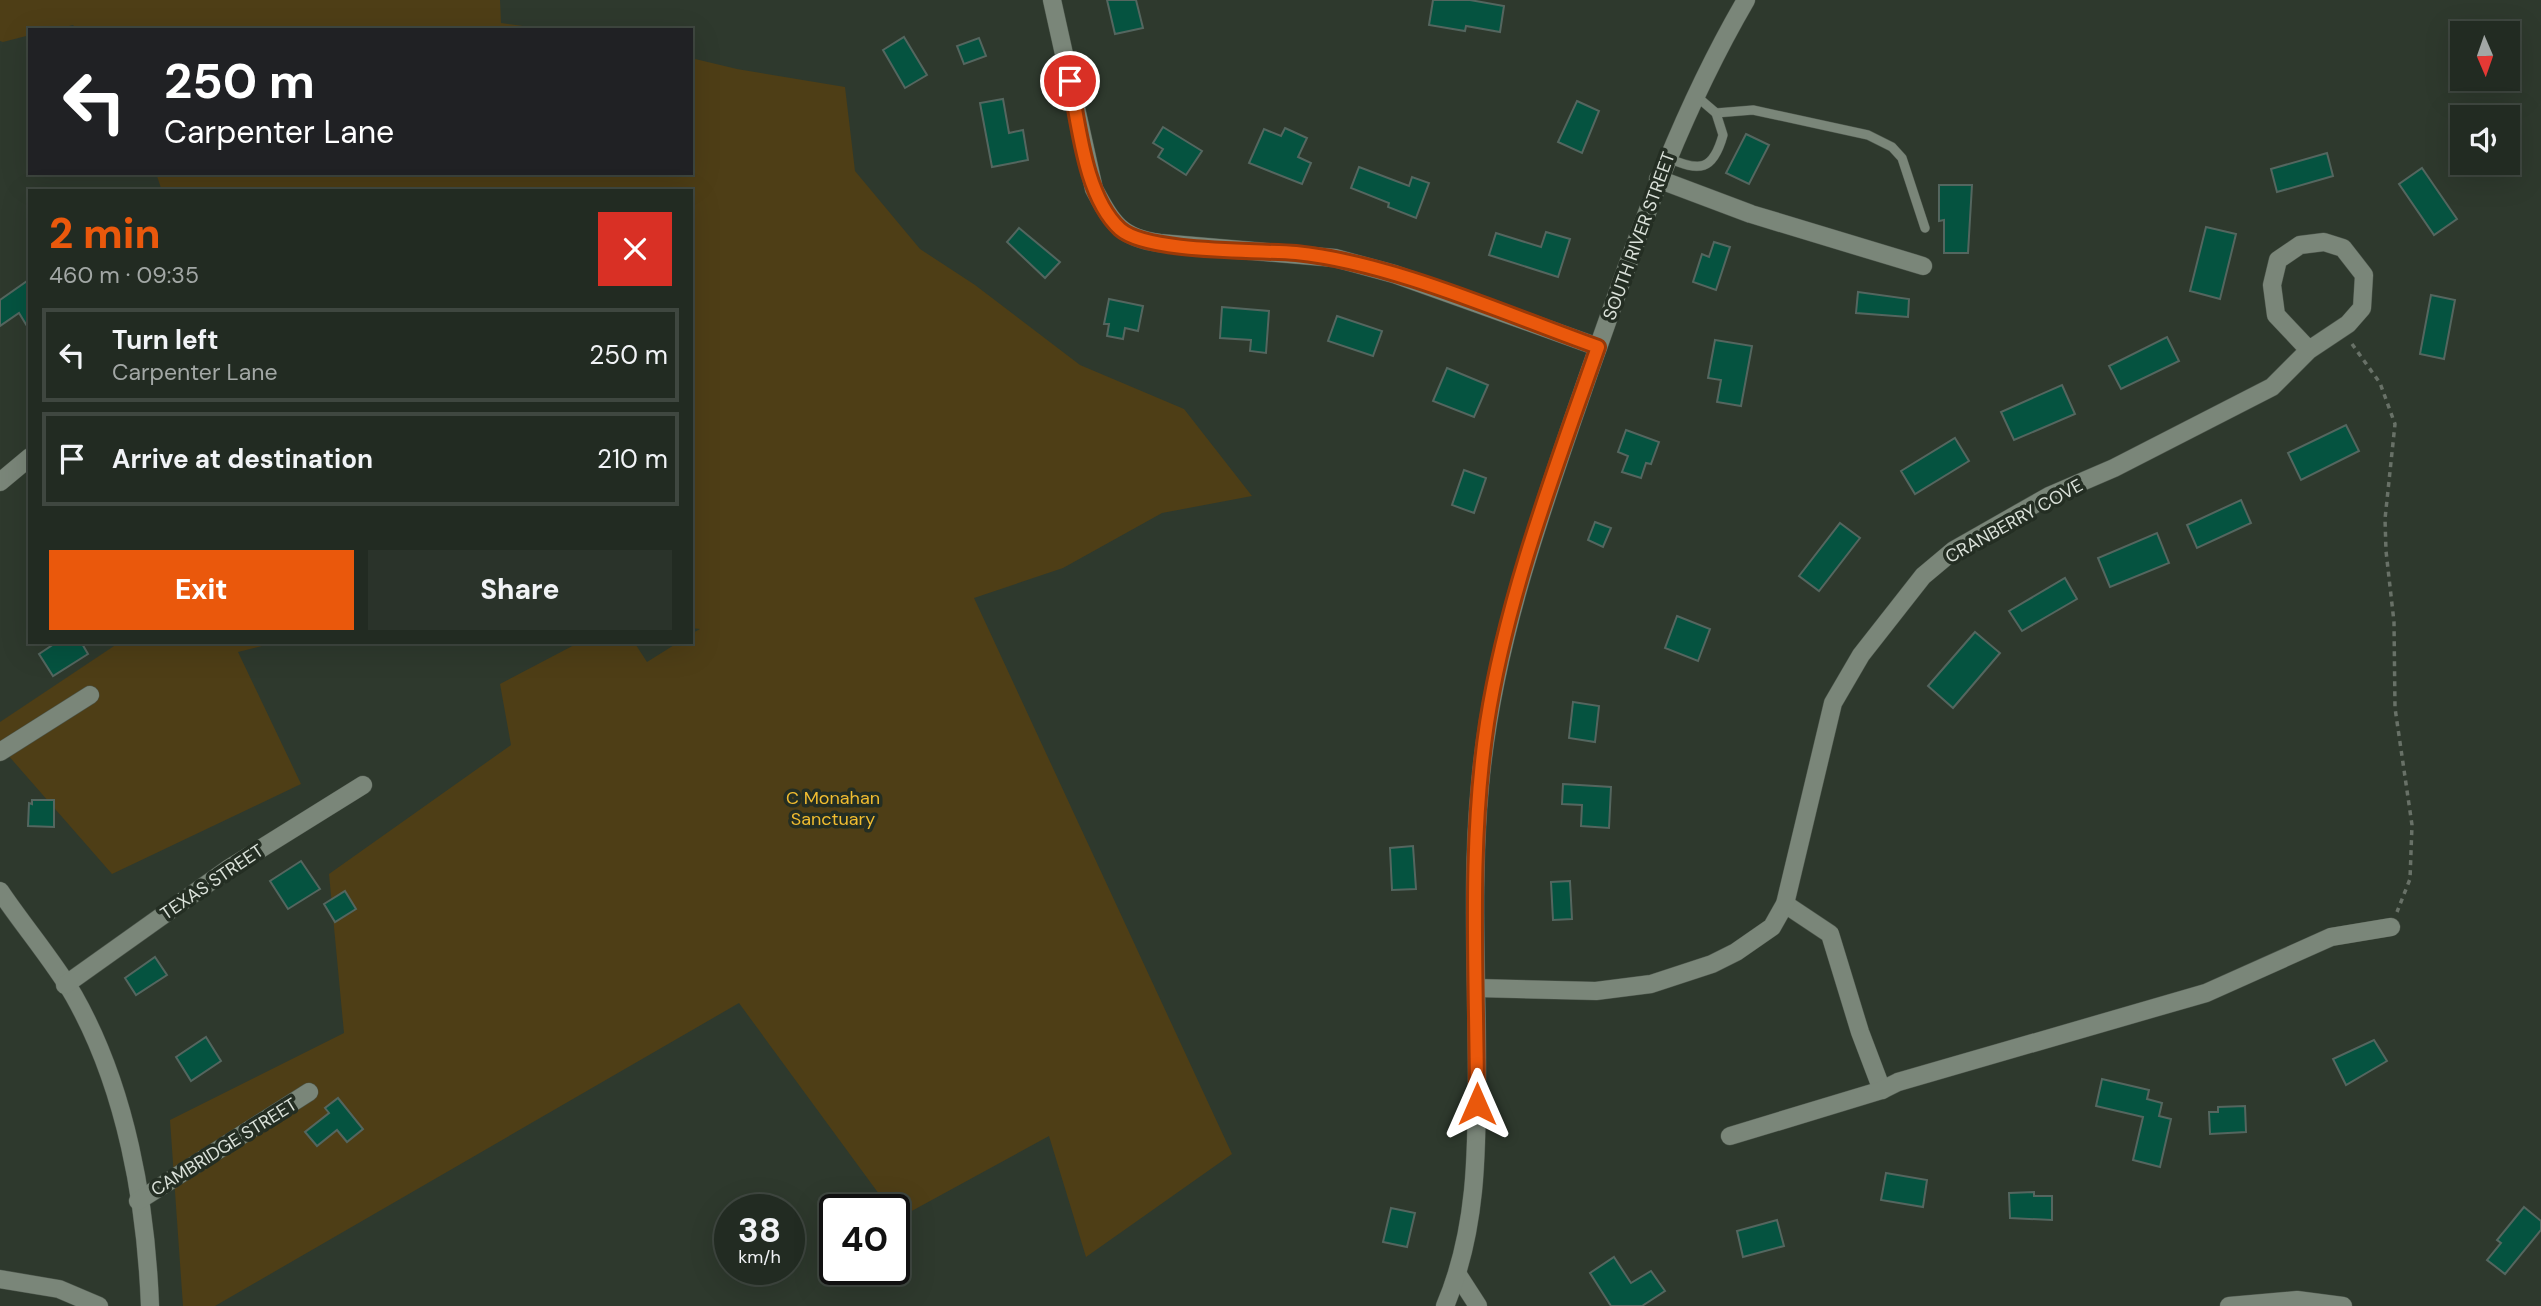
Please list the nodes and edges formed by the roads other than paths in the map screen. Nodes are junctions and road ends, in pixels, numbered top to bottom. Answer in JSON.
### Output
{"nodes":[{"id":1,"x":1052,"y":0,"type":"edge"},
{"id":2,"x":1743,"y":1,"type":"edge"},
{"id":3,"x":1695,"y":95,"type":"junction"},
{"id":4,"x":1716,"y":113,"type":"junction"},
{"id":5,"x":1667,"y":157,"type":"junction"},
{"id":6,"x":1658,"y":179,"type":"junction"},
{"id":7,"x":1925,"y":228,"type":"dead end"},
{"id":8,"x":1923,"y":266,"type":"dead end"},
{"id":9,"x":1598,"y":347,"type":"junction"},
{"id":10,"x":2309,"y":350,"type":"junction"},
{"id":11,"x":28,"y":459,"type":"edge"},
{"id":12,"x":0,"y":482,"type":"edge"},
{"id":13,"x":90,"y":695,"type":"dead end"},
{"id":14,"x":0,"y":752,"type":"edge"},
{"id":15,"x":363,"y":785,"type":"dead end"},
{"id":16,"x":0,"y":891,"type":"edge"},
{"id":17,"x":1785,"y":904,"type":"junction"},
{"id":18,"x":2391,"y":927,"type":"road end"},
{"id":19,"x":65,"y":985,"type":"junction"},
{"id":20,"x":1477,"y":988,"type":"junction"},
{"id":21,"x":1882,"y":1090,"type":"junction"},
{"id":22,"x":309,"y":1092,"type":"dead end"},
{"id":23,"x":1730,"y":1136,"type":"dead end"},
{"id":24,"x":138,"y":1201,"type":"junction"},
{"id":25,"x":1458,"y":1275,"type":"junction"},
{"id":26,"x":4,"y":1283,"type":"edge"},
{"id":27,"x":99,"y":1306,"type":"edge"},
{"id":28,"x":150,"y":1306,"type":"edge"},
{"id":29,"x":1445,"y":1306,"type":"edge"},
{"id":30,"x":1478,"y":1306,"type":"edge"},
{"id":31,"x":2229,"y":1306,"type":"edge"},
{"id":32,"x":2343,"y":1306,"type":"edge"}],
"edges":[{"from":1,"to":9,"type":"street"},
{"from":2,"to":3,"type":"street","name":"SOUTH RIVER STREET"},
{"from":3,"to":4,"type":"lane"},
{"from":3,"to":5,"type":"street","name":"SOUTH RIVER STREET"},
{"from":4,"to":5,"type":"lane"},
{"from":4,"to":7,"type":"lane"},
{"from":5,"to":6,"type":"street","name":"SOUTH RIVER STREET"},
{"from":6,"to":8,"type":"street"},
{"from":6,"to":9,"type":"street","name":"SOUTH RIVER STREET"},
{"from":9,"to":20,"type":"street","name":"SOUTH RIVER STREET"},
{"from":10,"to":10,"type":"street","name":"CRANBERRY COVE"},
{"from":10,"to":17,"type":"street","name":"CRANBERRY COVE"},
{"from":11,"to":12,"type":"street"},
{"from":13,"to":14,"type":"street"},
{"from":15,"to":19,"type":"street","name":"TEXAS STREET"},
{"from":16,"to":19,"type":"street"},
{"from":17,"to":20,"type":"street","name":"CRANBERRY COVE"},
{"from":17,"to":21,"type":"street"},
{"from":18,"to":21,"type":"street"},
{"from":19,"to":24,"type":"street"},
{"from":20,"to":25,"type":"street","name":"SOUTH RIVER STREET"},
{"from":21,"to":23,"type":"street"},
{"from":22,"to":24,"type":"street","name":"CAMBRIDGE STREET"},
{"from":24,"to":28,"type":"street"},
{"from":25,"to":29,"type":"street","name":"SOUTH RIVER STREET"},
{"from":25,"to":30,"type":"street"},
{"from":26,"to":27,"type":"street"},
{"from":31,"to":32,"type":"street"}]}
